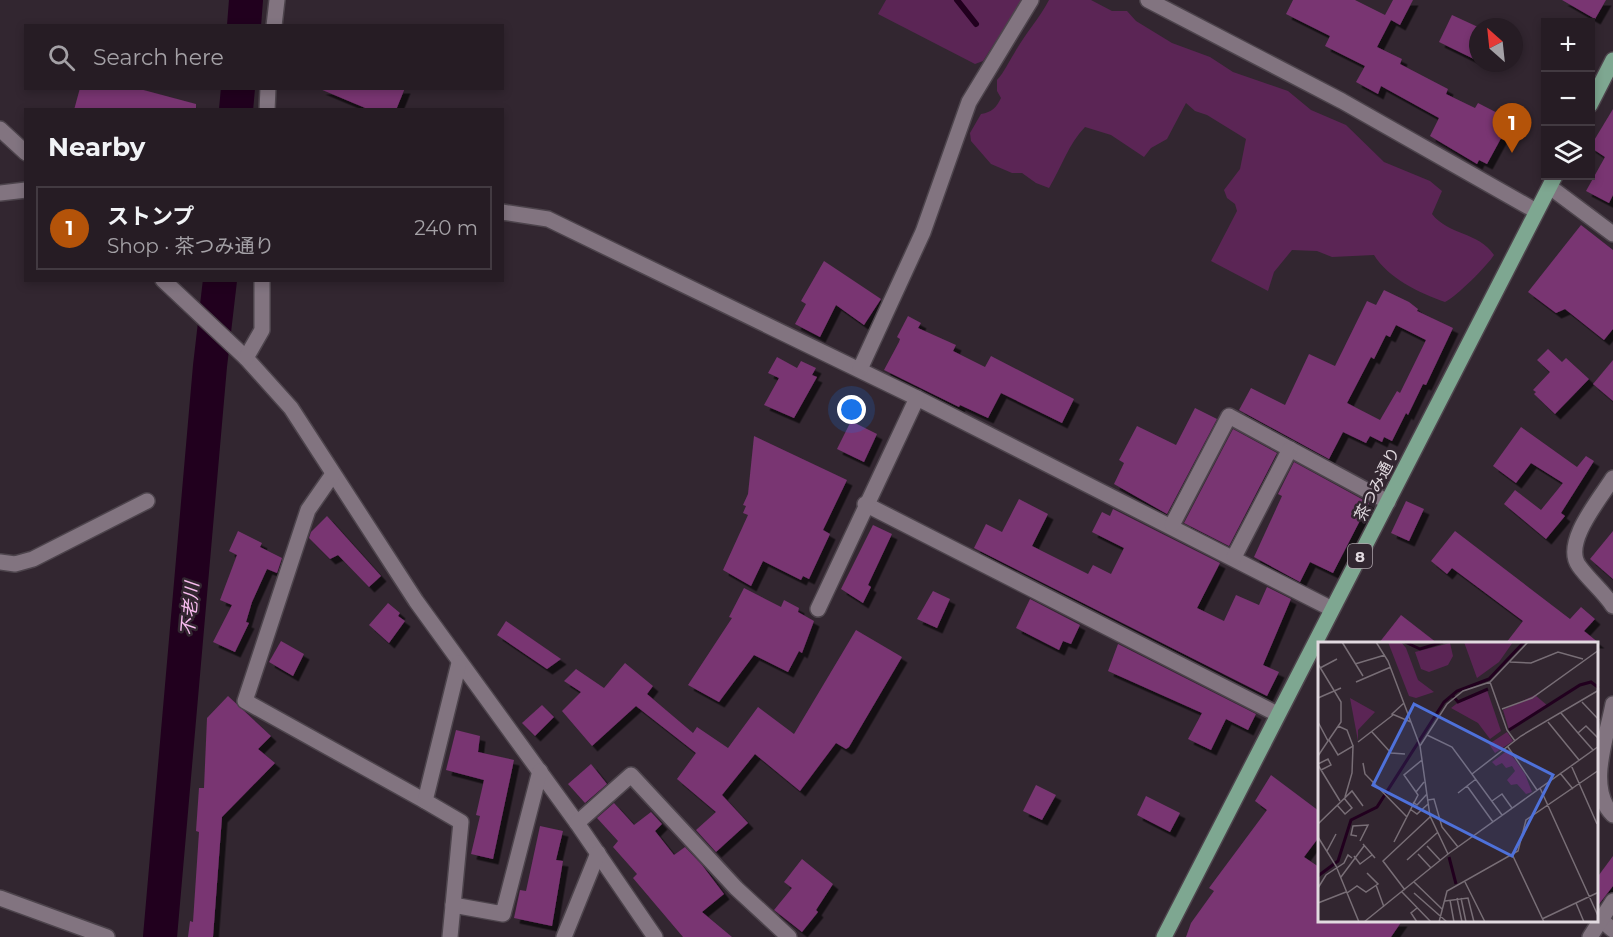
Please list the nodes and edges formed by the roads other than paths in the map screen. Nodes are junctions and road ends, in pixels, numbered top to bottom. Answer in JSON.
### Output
{"nodes":[{"id":1,"x":277,"y":0,"type":"edge"},
{"id":2,"x":1031,"y":0,"type":"edge"},
{"id":3,"x":1148,"y":0,"type":"edge"},
{"id":4,"x":274,"y":24,"type":"edge"},
{"id":5,"x":1613,"y":60,"type":"edge"},
{"id":6,"x":268,"y":90,"type":"edge"},
{"id":7,"x":1595,"y":95,"type":"edge"},
{"id":8,"x":267,"y":108,"type":"edge"},
{"id":9,"x":0,"y":129,"type":"edge"},
{"id":10,"x":24,"y":151,"type":"edge"},
{"id":11,"x":1553,"y":181,"type":"edge"},
{"id":12,"x":24,"y":190,"type":"edge"},
{"id":13,"x":0,"y":193,"type":"edge"},
{"id":14,"x":1536,"y":211,"type":"junction"},
{"id":15,"x":504,"y":212,"type":"edge"},
{"id":16,"x":1613,"y":234,"type":"edge"},
{"id":17,"x":165,"y":282,"type":"edge"},
{"id":18,"x":262,"y":282,"type":"edge"},
{"id":19,"x":246,"y":358,"type":"junction"},
{"id":20,"x":860,"y":369,"type":"junction"},
{"id":21,"x":917,"y":398,"type":"junction"},
{"id":22,"x":1290,"y":449,"type":"junction"},
{"id":23,"x":333,"y":474,"type":"junction"},
{"id":24,"x":1613,"y":478,"type":"edge"},
{"id":25,"x":147,"y":501,"type":"dead end"},
{"id":26,"x":1388,"y":502,"type":"junction"},
{"id":27,"x":866,"y":504,"type":"junction"},
{"id":28,"x":1172,"y":525,"type":"junction"},
{"id":29,"x":1234,"y":557,"type":"junction"},
{"id":30,"x":0,"y":561,"type":"edge"},
{"id":31,"x":1613,"y":606,"type":"edge"},
{"id":32,"x":818,"y":609,"type":"dead end"},
{"id":33,"x":1332,"y":609,"type":"junction"},
{"id":34,"x":459,"y":663,"type":"junction"},
{"id":35,"x":1613,"y":704,"type":"edge"},
{"id":36,"x":1277,"y":714,"type":"junction"},
{"id":37,"x":1600,"y":753,"type":"edge"},
{"id":38,"x":540,"y":771,"type":"junction"},
{"id":39,"x":425,"y":801,"type":"junction"},
{"id":40,"x":1613,"y":815,"type":"edge"},
{"id":41,"x":577,"y":823,"type":"junction"},
{"id":42,"x":598,"y":853,"type":"junction"},
{"id":43,"x":0,"y":898,"type":"edge"},
{"id":44,"x":1613,"y":901,"type":"edge"},
{"id":45,"x":453,"y":905,"type":"junction"},
{"id":46,"x":1600,"y":919,"type":"junction"},
{"id":47,"x":1613,"y":930,"type":"edge"},
{"id":48,"x":107,"y":937,"type":"edge"},
{"id":49,"x":450,"y":937,"type":"edge"},
{"id":50,"x":564,"y":937,"type":"edge"},
{"id":51,"x":655,"y":937,"type":"edge"},
{"id":52,"x":789,"y":937,"type":"edge"},
{"id":53,"x":1164,"y":937,"type":"edge"},
{"id":54,"x":1590,"y":937,"type":"edge"}],
"edges":[{"from":1,"to":4,"type":"street"},
{"from":2,"to":20,"type":"street"},
{"from":3,"to":14,"type":"street"},
{"from":5,"to":7,"type":"main road"},
{"from":6,"to":8,"type":"street"},
{"from":9,"to":10,"type":"street"},
{"from":11,"to":14,"type":"main road","name":"茶つみ通り","number":"8"},
{"from":11,"to":16,"type":"street"},
{"from":12,"to":13,"type":"street"},
{"from":14,"to":26,"type":"main road","name":"茶つみ通り","number":"8"},
{"from":15,"to":20,"type":"street"},
{"from":17,"to":19,"type":"street"},
{"from":18,"to":19,"type":"street"},
{"from":19,"to":23,"type":"street"},
{"from":20,"to":21,"type":"street"},
{"from":21,"to":27,"type":"street"},
{"from":21,"to":28,"type":"street"},
{"from":22,"to":26,"type":"street"},
{"from":22,"to":28,"type":"street"},
{"from":22,"to":29,"type":"street"},
{"from":23,"to":34,"type":"street"},
{"from":23,"to":39,"type":"street"},
{"from":24,"to":31,"type":"street"},
{"from":25,"to":30,"type":"street"},
{"from":26,"to":33,"type":"main road","name":"茶つみ通り","number":"8"},
{"from":27,"to":32,"type":"street"},
{"from":27,"to":36,"type":"street"},
{"from":28,"to":29,"type":"street"},
{"from":29,"to":33,"type":"street"},
{"from":33,"to":36,"type":"main road","name":"茶つみ通り","number":"8"},
{"from":34,"to":38,"type":"street"},
{"from":34,"to":39,"type":"street"},
{"from":35,"to":37,"type":"street"},
{"from":36,"to":53,"type":"main road","name":"茶つみ通り","number":"8"},
{"from":37,"to":40,"type":"street"},
{"from":38,"to":41,"type":"street"},
{"from":38,"to":45,"type":"street"},
{"from":39,"to":45,"type":"street"},
{"from":41,"to":42,"type":"street"},
{"from":41,"to":52,"type":"street"},
{"from":42,"to":50,"type":"street"},
{"from":42,"to":51,"type":"street"},
{"from":43,"to":48,"type":"street"},
{"from":44,"to":46,"type":"street"},
{"from":45,"to":49,"type":"street"},
{"from":46,"to":47,"type":"street"},
{"from":46,"to":54,"type":"street"}]}
